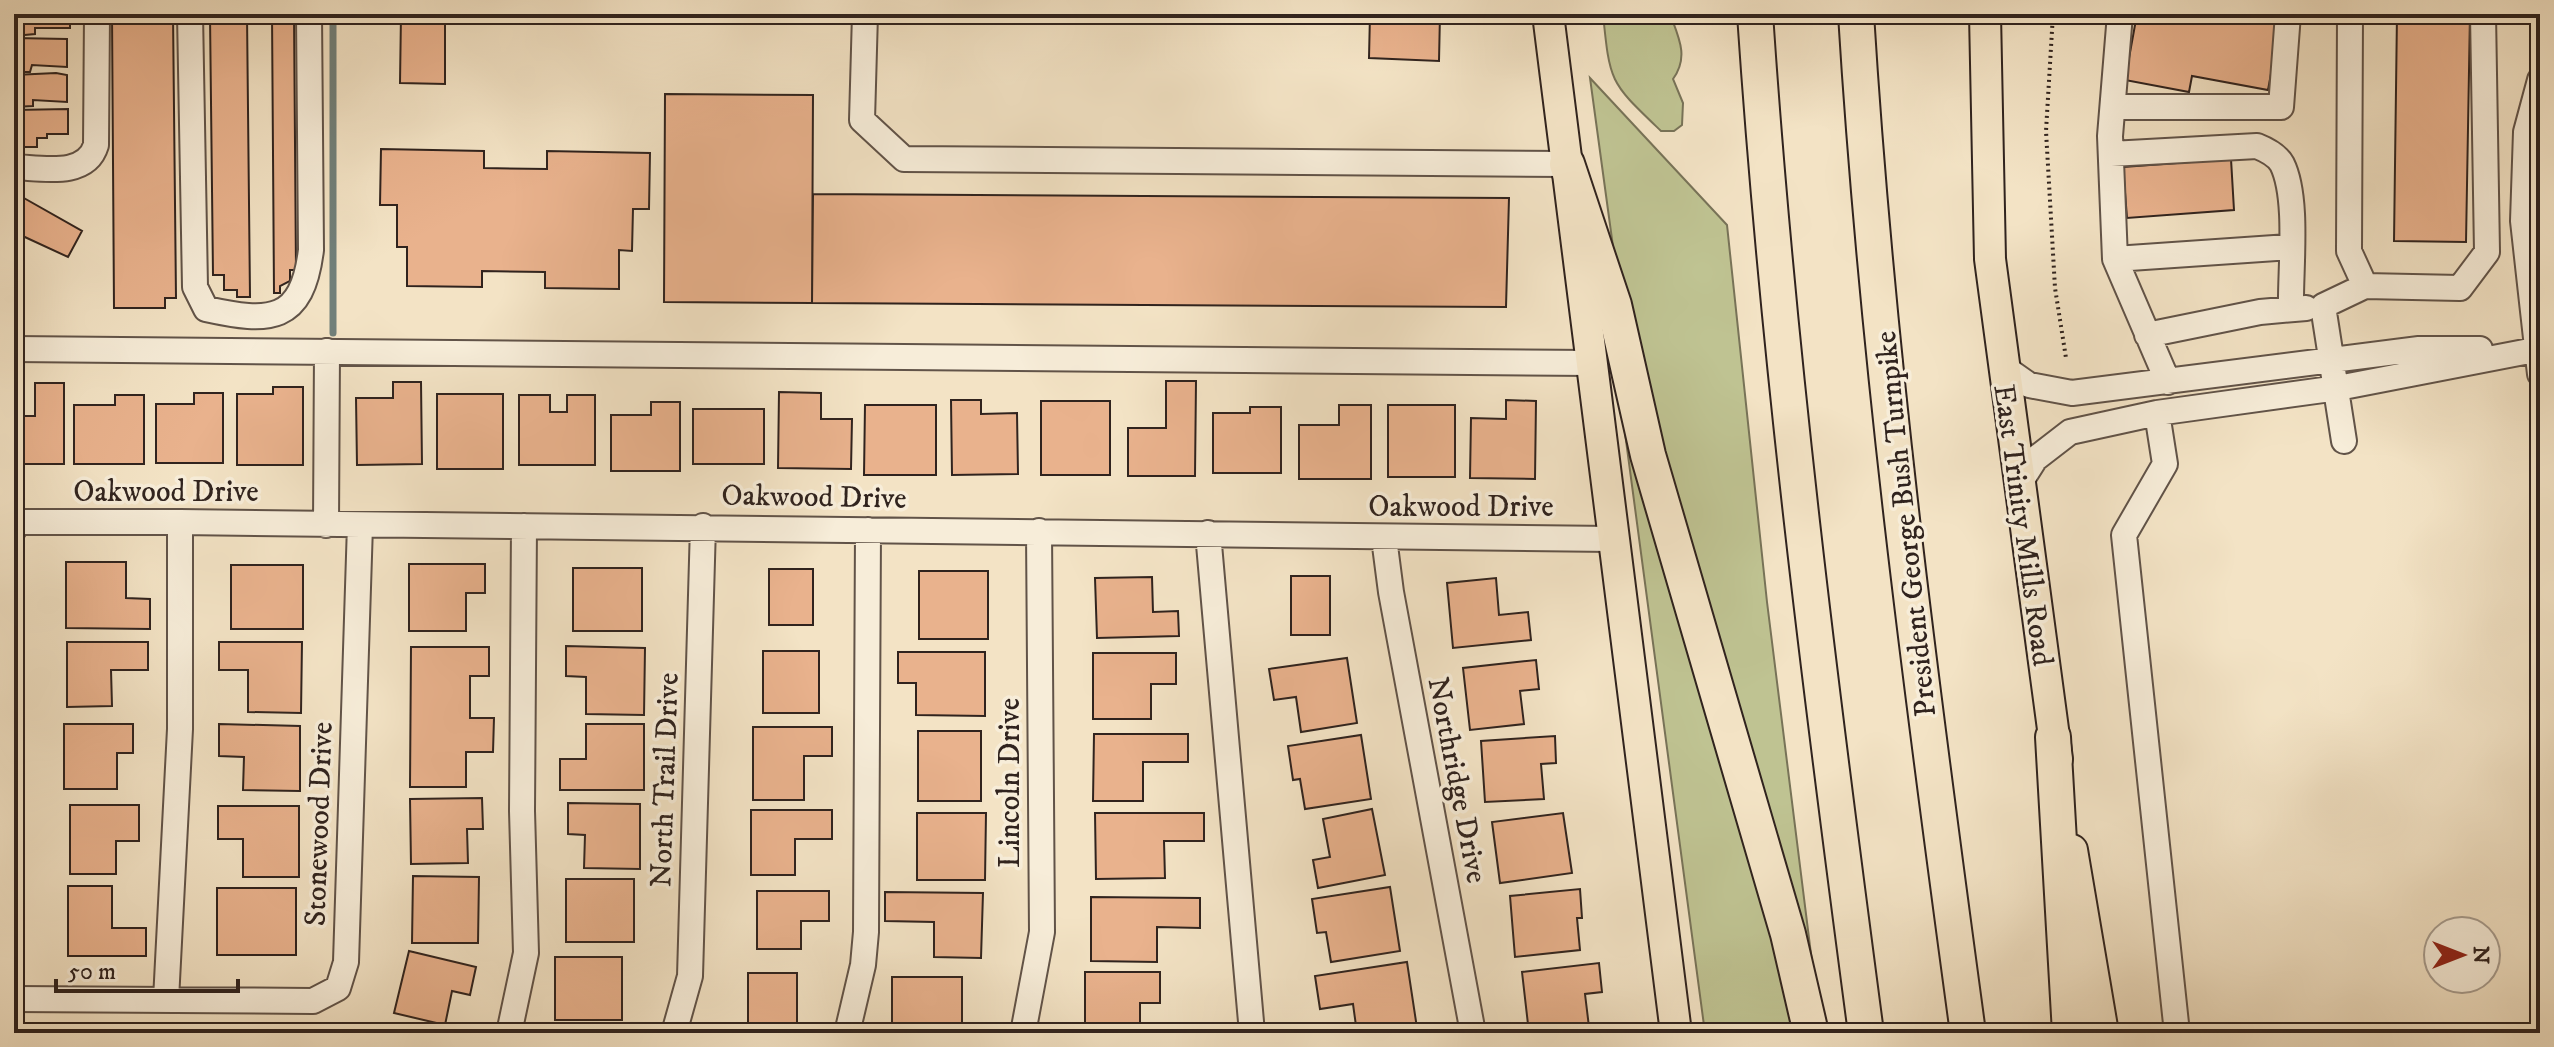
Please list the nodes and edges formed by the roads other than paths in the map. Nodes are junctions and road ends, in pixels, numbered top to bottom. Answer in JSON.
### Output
{"nodes":[{"id":1,"x":97,"y":14,"type":"edge"},
{"id":2,"x":190,"y":14,"type":"edge"},
{"id":3,"x":309,"y":14,"type":"edge"},
{"id":4,"x":865,"y":14,"type":"edge"},
{"id":5,"x":1548,"y":14,"type":"edge"},
{"id":6,"x":1755,"y":14,"type":"edge"},
{"id":7,"x":1856,"y":14,"type":"edge"},
{"id":8,"x":1985,"y":14,"type":"edge"},
{"id":9,"x":2120,"y":14,"type":"edge"},
{"id":10,"x":2288,"y":14,"type":"edge"},
{"id":11,"x":2350,"y":14,"type":"edge"},
{"id":12,"x":2483,"y":14,"type":"edge"},
{"id":13,"x":2540,"y":80,"type":"edge"},
{"id":14,"x":2113,"y":107,"type":"junction"},
{"id":15,"x":2111,"y":154,"type":"junction"},
{"id":16,"x":1567,"y":164,"type":"junction"},
{"id":17,"x":14,"y":167,"type":"edge"},
{"id":18,"x":2290,"y":247,"type":"junction"},
{"id":19,"x":2115,"y":259,"type":"junction"},
{"id":20,"x":2365,"y":286,"type":"junction"},
{"id":21,"x":2323,"y":306,"type":"junction"},
{"id":22,"x":2291,"y":309,"type":"junction"},
{"id":23,"x":2147,"y":335,"type":"junction"},
{"id":24,"x":14,"y":349,"type":"edge"},
{"id":25,"x":2539,"y":349,"type":"edge"},
{"id":26,"x":327,"y":351,"type":"junction"},
{"id":27,"x":1591,"y":363,"type":"junction"},
{"id":28,"x":2334,"y":363,"type":"junction"},
{"id":29,"x":2002,"y":366,"type":"junction"},
{"id":30,"x":2540,"y":374,"type":"edge"},
{"id":31,"x":2168,"y":382,"type":"junction"},
{"id":32,"x":2338,"y":388,"type":"junction"},
{"id":33,"x":2157,"y":413,"type":"junction"},
{"id":34,"x":2344,"y":441,"type":"dead end"},
{"id":35,"x":2018,"y":486,"type":"junction"},
{"id":36,"x":14,"y":522,"type":"edge"},
{"id":37,"x":180,"y":522,"type":"junction"},
{"id":38,"x":326,"y":525,"type":"junction"},
{"id":39,"x":360,"y":525,"type":"junction"},
{"id":40,"x":524,"y":526,"type":"junction"},
{"id":41,"x":703,"y":526,"type":"junction"},
{"id":42,"x":14,"y":529,"type":"edge"},
{"id":43,"x":868,"y":530,"type":"junction"},
{"id":44,"x":1039,"y":531,"type":"junction"},
{"id":45,"x":1208,"y":533,"type":"junction"},
{"id":46,"x":1384,"y":538,"type":"junction"},
{"id":47,"x":1612,"y":539,"type":"junction"},
{"id":48,"x":2053,"y":737,"type":"junction"},
{"id":49,"x":14,"y":999,"type":"edge"},
{"id":50,"x":166,"y":1000,"type":"junction"},
{"id":51,"x":509,"y":1033,"type":"edge"},
{"id":52,"x":674,"y":1033,"type":"edge"},
{"id":53,"x":847,"y":1033,"type":"edge"},
{"id":54,"x":1023,"y":1033,"type":"edge"},
{"id":55,"x":1252,"y":1033,"type":"edge"},
{"id":56,"x":1473,"y":1033,"type":"edge"},
{"id":57,"x":1676,"y":1033,"type":"edge"},
{"id":58,"x":1811,"y":1033,"type":"edge"},
{"id":59,"x":1866,"y":1033,"type":"edge"},
{"id":60,"x":1968,"y":1033,"type":"edge"},
{"id":61,"x":2070,"y":1033,"type":"edge"},
{"id":62,"x":2103,"y":1033,"type":"edge"},
{"id":63,"x":2177,"y":1033,"type":"edge"}],
"edges":[{"from":1,"to":17,"type":"street"},
{"from":2,"to":3,"type":"street"},
{"from":4,"to":16,"type":"street"},
{"from":5,"to":16,"type":"main road"},
{"from":6,"to":59,"type":"highway"},
{"from":7,"to":60,"type":"highway","name":"President George Bush Turnpike"},
{"from":8,"to":29,"type":"main road","name":"East Trinity Mills Road"},
{"from":9,"to":14,"type":"street"},
{"from":10,"to":14,"type":"street"},
{"from":11,"to":20,"type":"street"},
{"from":12,"to":20,"type":"street"},
{"from":13,"to":25,"type":"street"},
{"from":14,"to":15,"type":"street"},
{"from":15,"to":18,"type":"street"},
{"from":15,"to":19,"type":"street"},
{"from":16,"to":27,"type":"main road"},
{"from":16,"to":58,"type":"highway"},
{"from":18,"to":19,"type":"street"},
{"from":18,"to":22,"type":"street"},
{"from":19,"to":23,"type":"street"},
{"from":20,"to":21,"type":"street"},
{"from":21,"to":22,"type":"street"},
{"from":21,"to":28,"type":"street"},
{"from":22,"to":23,"type":"street"},
{"from":23,"to":31,"type":"street"},
{"from":24,"to":26,"type":"street"},
{"from":25,"to":28,"type":"street"},
{"from":25,"to":30,"type":"street"},
{"from":25,"to":32,"type":"street"},
{"from":26,"to":27,"type":"street"},
{"from":26,"to":38,"type":"street"},
{"from":27,"to":47,"type":"main road"},
{"from":28,"to":31,"type":"street"},
{"from":28,"to":32,"type":"street"},
{"from":29,"to":31,"type":"street"},
{"from":29,"to":35,"type":"main road","name":"East Trinity Mills Road"},
{"from":32,"to":33,"type":"street"},
{"from":32,"to":34,"type":"street"},
{"from":33,"to":35,"type":"street"},
{"from":33,"to":63,"type":"street"},
{"from":35,"to":48,"type":"main road","name":"East Trinity Mills Road"},
{"from":36,"to":37,"type":"street","name":"Oakwood Drive"},
{"from":36,"to":42,"type":"street"},
{"from":37,"to":38,"type":"street","name":"Oakwood Drive"},
{"from":37,"to":50,"type":"street"},
{"from":38,"to":39,"type":"street","name":"Oakwood Drive"},
{"from":39,"to":40,"type":"street","name":"Oakwood Drive"},
{"from":39,"to":50,"type":"street","name":"Stonewood Drive"},
{"from":40,"to":41,"type":"street","name":"Oakwood Drive"},
{"from":40,"to":51,"type":"street"},
{"from":41,"to":43,"type":"street","name":"Oakwood Drive"},
{"from":41,"to":52,"type":"street","name":"North Trail Drive"},
{"from":43,"to":44,"type":"street","name":"Oakwood Drive"},
{"from":43,"to":53,"type":"street"},
{"from":44,"to":45,"type":"street","name":"Oakwood Drive"},
{"from":44,"to":54,"type":"street","name":"Lincoln Drive"},
{"from":45,"to":46,"type":"street","name":"Oakwood Drive"},
{"from":45,"to":55,"type":"street"},
{"from":46,"to":47,"type":"street","name":"Oakwood Drive"},
{"from":46,"to":56,"type":"street","name":"Northridge Drive"},
{"from":47,"to":57,"type":"main road"},
{"from":48,"to":61,"type":"highway"},
{"from":48,"to":62,"type":"main road","name":"East Trinity Mills Road"},
{"from":49,"to":50,"type":"street","name":"Stonewood Drive"}]}
